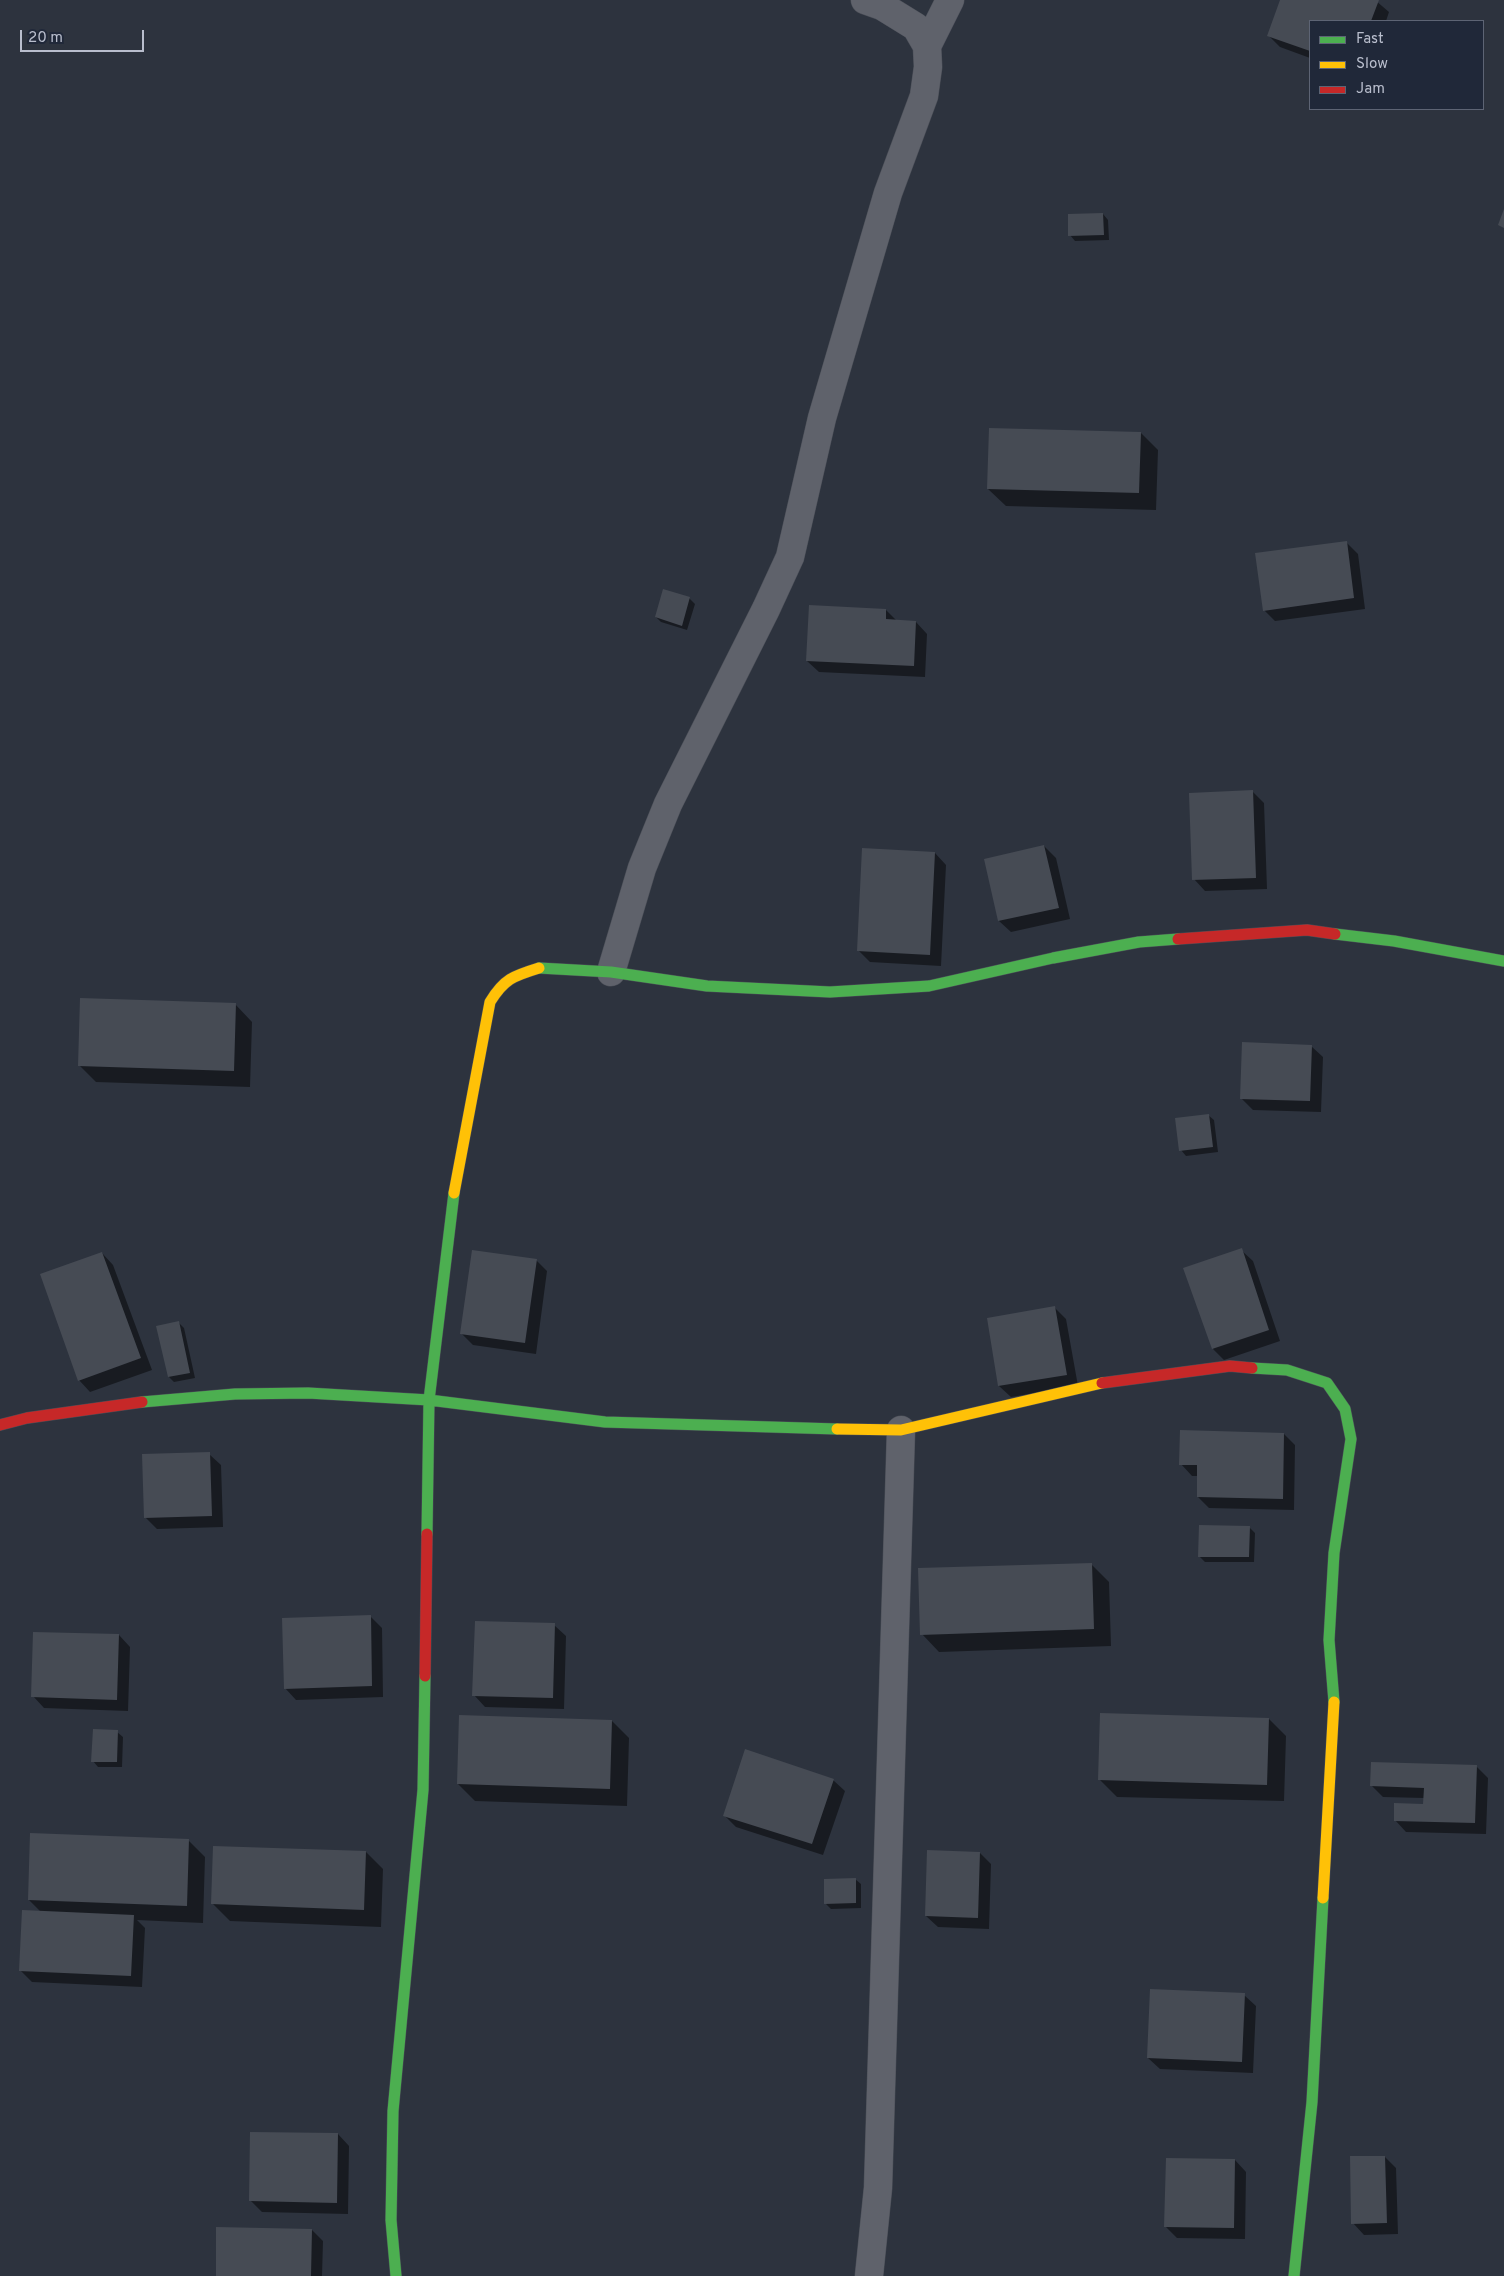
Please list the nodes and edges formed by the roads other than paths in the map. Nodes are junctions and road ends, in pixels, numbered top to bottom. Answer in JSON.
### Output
{"nodes":[{"id":1,"x":865,"y":0,"type":"edge"},
{"id":2,"x":950,"y":0,"type":"edge"},
{"id":3,"x":927,"y":46,"type":"junction"},
{"id":4,"x":1504,"y":961,"type":"edge"},
{"id":5,"x":611,"y":972,"type":"junction"},
{"id":6,"x":429,"y":1400,"type":"junction"},
{"id":7,"x":0,"y":1426,"type":"edge"},
{"id":8,"x":901,"y":1430,"type":"junction"},
{"id":9,"x":396,"y":2276,"type":"edge"},
{"id":10,"x":869,"y":2276,"type":"edge"},
{"id":11,"x":1294,"y":2276,"type":"edge"}],
"edges":[{"from":1,"to":3,"type":"street"},
{"from":2,"to":3,"type":"street"},
{"from":3,"to":5,"type":"street"},
{"from":4,"to":5,"type":"street"},
{"from":5,"to":6,"type":"street"},
{"from":6,"to":7,"type":"street"},
{"from":6,"to":8,"type":"street"},
{"from":6,"to":9,"type":"street"},
{"from":8,"to":10,"type":"street"},
{"from":8,"to":11,"type":"street"}]}
